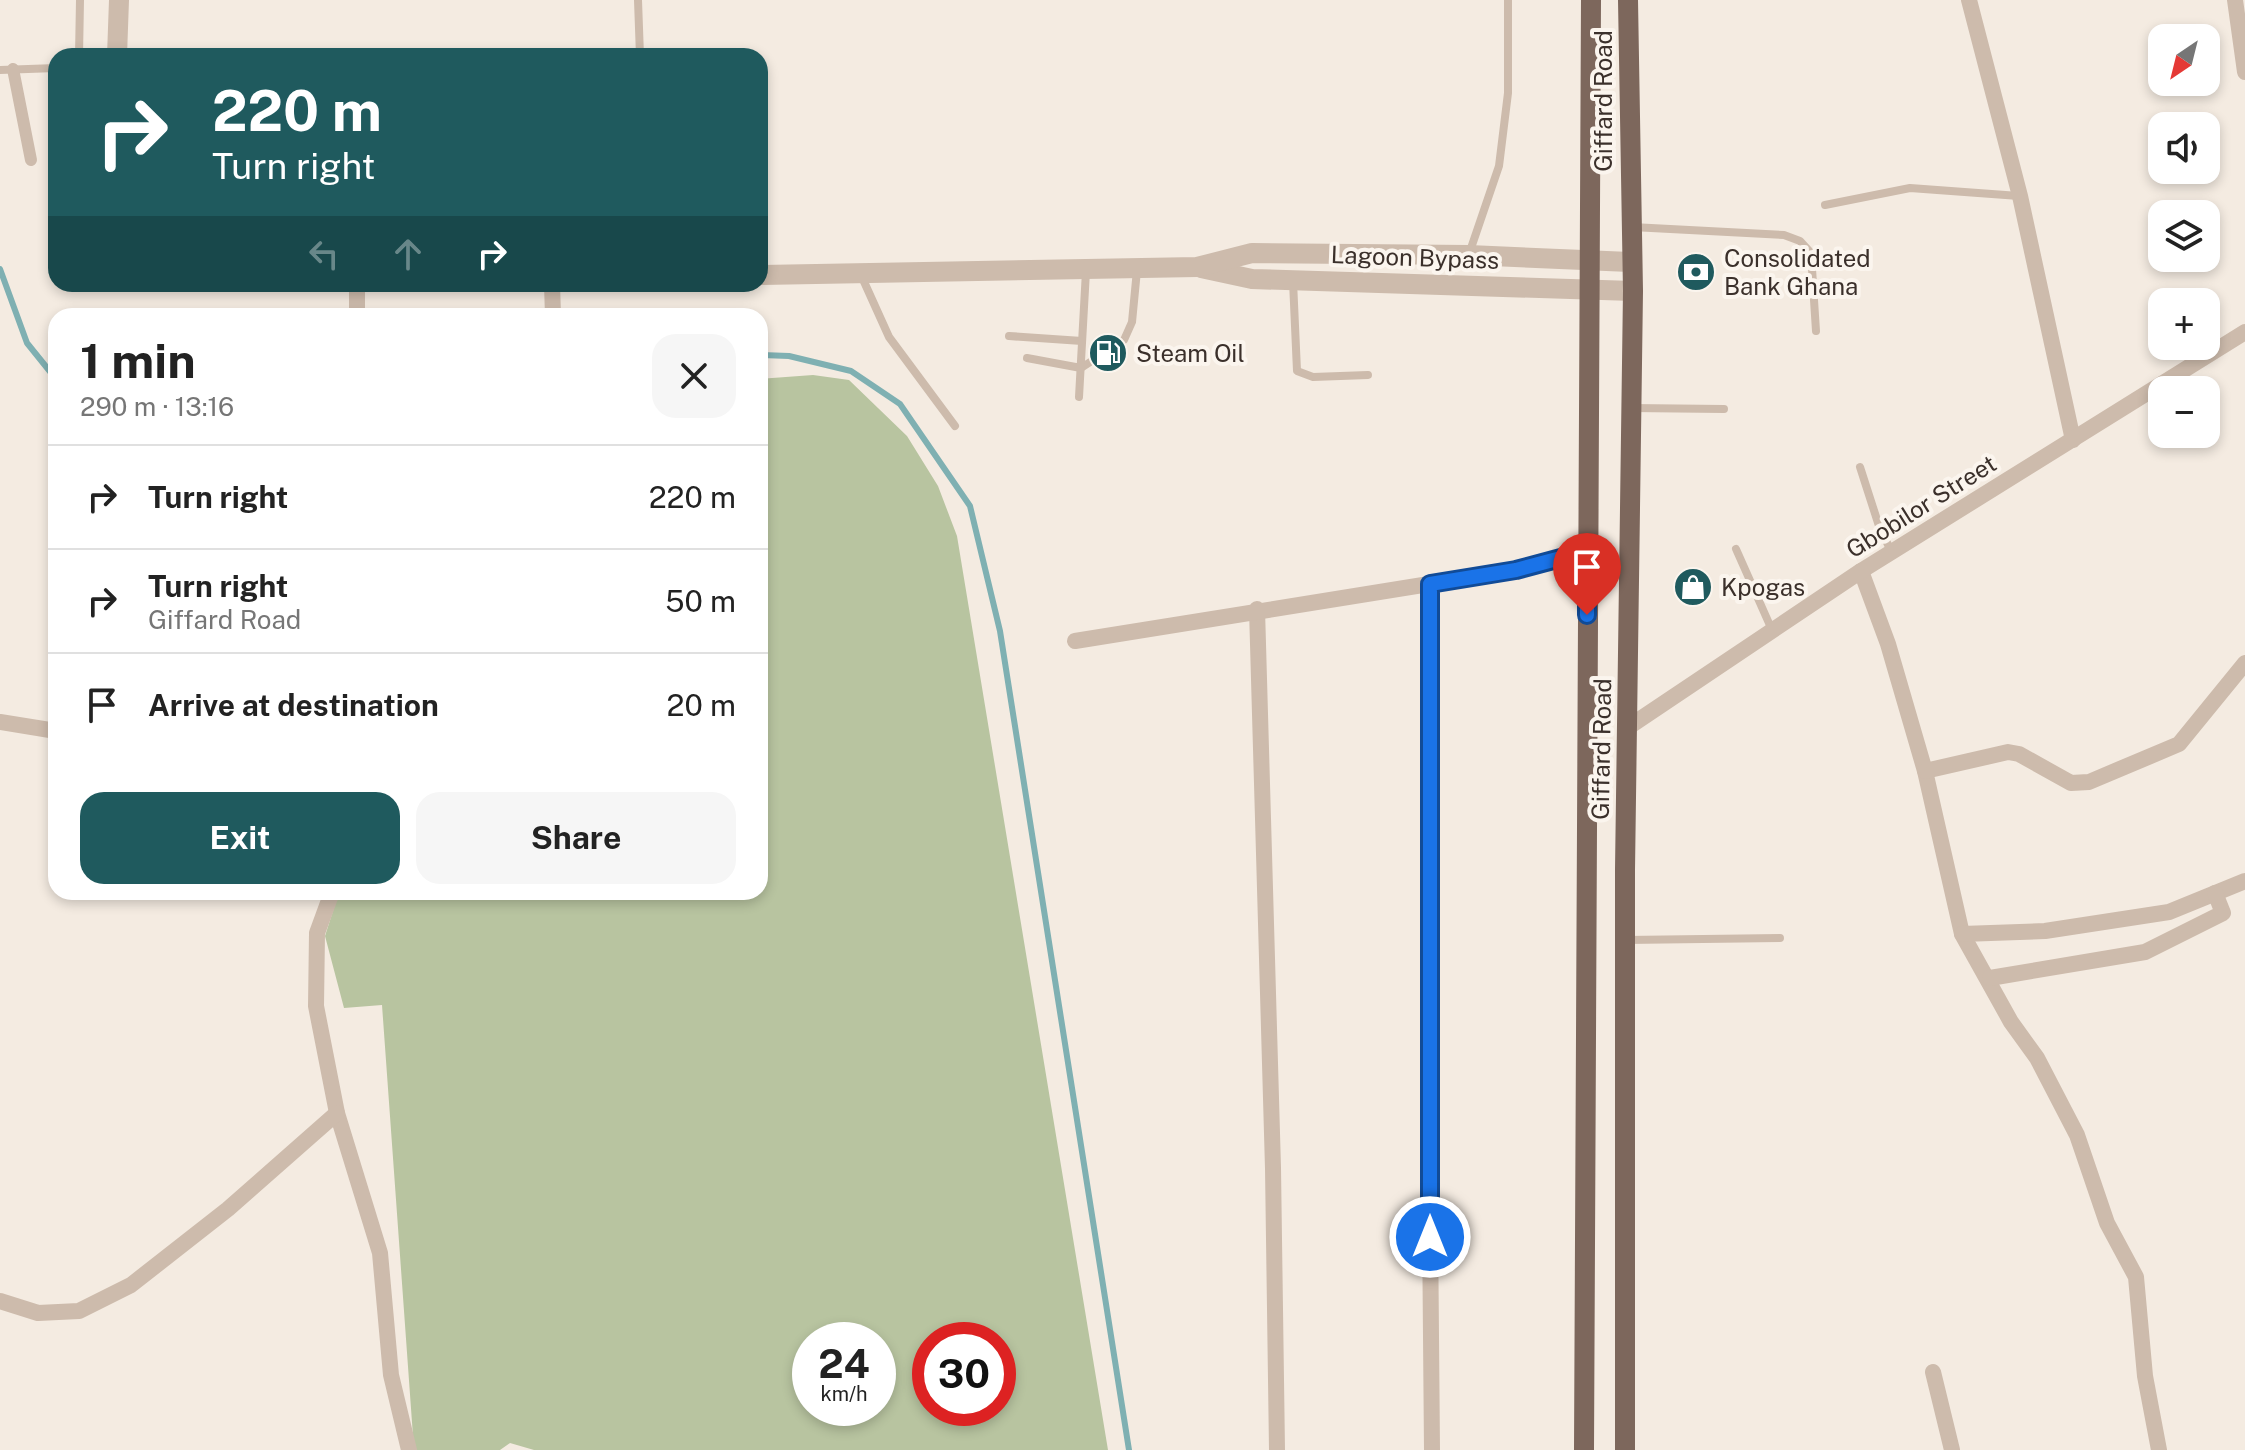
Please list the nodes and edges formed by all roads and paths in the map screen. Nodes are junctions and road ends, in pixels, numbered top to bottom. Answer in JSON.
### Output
{"nodes":[{"id":1,"x":80,"y":0,"type":"edge"},
{"id":2,"x":119,"y":0,"type":"edge"},
{"id":3,"x":638,"y":0,"type":"edge"},
{"id":4,"x":1508,"y":0,"type":"edge"},
{"id":5,"x":1591,"y":0,"type":"edge"},
{"id":6,"x":1628,"y":0,"type":"edge"},
{"id":7,"x":1969,"y":0,"type":"edge"},
{"id":8,"x":2235,"y":0,"type":"edge"},
{"id":9,"x":79,"y":48,"type":"edge"},
{"id":10,"x":117,"y":48,"type":"edge"},
{"id":11,"x":640,"y":48,"type":"edge"},
{"id":12,"x":48,"y":68,"type":"edge"},
{"id":13,"x":6,"y":69,"type":"edge"},
{"id":14,"x":2245,"y":72,"type":"edge"},
{"id":15,"x":31,"y":160,"type":"dead end"},
{"id":16,"x":2020,"y":196,"type":"junction"},
{"id":17,"x":1825,"y":205,"type":"dead end"},
{"id":18,"x":1630,"y":227,"type":"junction"},
{"id":19,"x":1469,"y":255,"type":"junction"},
{"id":20,"x":1590,"y":258,"type":"junction"},
{"id":21,"x":1630,"y":262,"type":"junction"},
{"id":22,"x":1197,"y":267,"type":"junction"},
{"id":23,"x":1137,"y":270,"type":"junction"},
{"id":24,"x":1087,"y":271,"type":"junction"},
{"id":25,"x":861,"y":274,"type":"junction"},
{"id":26,"x":768,"y":275,"type":"edge"},
{"id":27,"x":1293,"y":280,"type":"junction"},
{"id":28,"x":1592,"y":287,"type":"junction"},
{"id":29,"x":1633,"y":291,"type":"junction"},
{"id":30,"x":1816,"y":331,"type":"dead end"},
{"id":31,"x":2245,"y":332,"type":"edge"},
{"id":32,"x":1009,"y":336,"type":"dead end"},
{"id":33,"x":1082,"y":341,"type":"junction"},
{"id":34,"x":1027,"y":358,"type":"dead end"},
{"id":35,"x":1081,"y":368,"type":"junction"},
{"id":36,"x":1368,"y":375,"type":"dead end"},
{"id":37,"x":1079,"y":397,"type":"dead end"},
{"id":38,"x":1631,"y":408,"type":"junction"},
{"id":39,"x":1724,"y":409,"type":"dead end"},
{"id":40,"x":955,"y":426,"type":"dead end"},
{"id":41,"x":2073,"y":440,"type":"junction"},
{"id":42,"x":1860,"y":467,"type":"dead end"},
{"id":43,"x":1736,"y":549,"type":"dead end"},
{"id":44,"x":1587,"y":551,"type":"junction"},
{"id":45,"x":1892,"y":552,"type":"junction"},
{"id":46,"x":1861,"y":571,"type":"junction"},
{"id":47,"x":1430,"y":584,"type":"junction"},
{"id":48,"x":1257,"y":609,"type":"junction"},
{"id":49,"x":1772,"y":631,"type":"junction"},
{"id":50,"x":1075,"y":641,"type":"dead end"},
{"id":51,"x":2245,"y":663,"type":"edge"},
{"id":52,"x":0,"y":722,"type":"edge"},
{"id":53,"x":1627,"y":728,"type":"junction"},
{"id":54,"x":48,"y":730,"type":"edge"},
{"id":55,"x":1925,"y":771,"type":"junction"},
{"id":56,"x":2245,"y":881,"type":"edge"},
{"id":57,"x":2215,"y":893,"type":"junction"},
{"id":58,"x":329,"y":900,"type":"edge"},
{"id":59,"x":1962,"y":934,"type":"junction"},
{"id":60,"x":1780,"y":938,"type":"dead end"},
{"id":61,"x":1626,"y":940,"type":"junction"},
{"id":62,"x":1990,"y":978,"type":"junction"},
{"id":63,"x":337,"y":1113,"type":"junction"},
{"id":64,"x":0,"y":1301,"type":"edge"},
{"id":65,"x":1933,"y":1372,"type":"dead end"},
{"id":66,"x":409,"y":1450,"type":"edge"},
{"id":67,"x":1277,"y":1450,"type":"edge"},
{"id":68,"x":1432,"y":1450,"type":"edge"},
{"id":69,"x":1584,"y":1450,"type":"edge"},
{"id":70,"x":1625,"y":1450,"type":"edge"},
{"id":71,"x":1952,"y":1450,"type":"edge"},
{"id":72,"x":2159,"y":1450,"type":"edge"}],
"edges":[{"from":1,"to":9,"type":"lane"},
{"from":2,"to":10,"type":"street"},
{"from":3,"to":11,"type":"lane"},
{"from":4,"to":19,"type":"lane"},
{"from":5,"to":20,"type":"main road","name":"Giffard Road"},
{"from":6,"to":18,"type":"main road","name":"Giffard Road"},
{"from":7,"to":16,"type":"street"},
{"from":8,"to":14,"type":"street"},
{"from":12,"to":13,"type":"lane"},
{"from":13,"to":15,"type":"street"},
{"from":16,"to":17,"type":"lane"},
{"from":16,"to":41,"type":"street"},
{"from":18,"to":21,"type":"main road","name":"Giffard Road"},
{"from":18,"to":30,"type":"lane"},
{"from":19,"to":20,"type":"street","name":"Lagoon Bypass"},
{"from":19,"to":22,"type":"street","name":"Lagoon Bypass"},
{"from":20,"to":21,"type":"street","name":"Lagoon Bypass"},
{"from":20,"to":28,"type":"main road","name":"Giffard Road"},
{"from":21,"to":29,"type":"main road","name":"Giffard Road"},
{"from":22,"to":23,"type":"street","name":"Lagoon Bypass"},
{"from":22,"to":27,"type":"street","name":"Lagoon Bypass"},
{"from":23,"to":24,"type":"street","name":"Lagoon Bypass"},
{"from":23,"to":35,"type":"lane"},
{"from":24,"to":25,"type":"street","name":"Lagoon Bypass"},
{"from":24,"to":33,"type":"lane"},
{"from":25,"to":26,"type":"street","name":"Lagoon Bypass"},
{"from":25,"to":40,"type":"lane"},
{"from":27,"to":28,"type":"street","name":"Lagoon Bypass"},
{"from":27,"to":36,"type":"lane"},
{"from":28,"to":29,"type":"street","name":"Lagoon Bypass"},
{"from":28,"to":44,"type":"main road","name":"Giffard Road"},
{"from":29,"to":38,"type":"main road","name":"Giffard Road"},
{"from":31,"to":41,"type":"street","name":"Gbobilor Street"},
{"from":32,"to":33,"type":"lane"},
{"from":33,"to":35,"type":"lane"},
{"from":34,"to":35,"type":"lane"},
{"from":35,"to":37,"type":"lane"},
{"from":38,"to":39,"type":"lane"},
{"from":38,"to":53,"type":"main road","name":"Giffard Road"},
{"from":41,"to":45,"type":"street","name":"Gbobilor Street"},
{"from":42,"to":45,"type":"lane"},
{"from":43,"to":49,"type":"lane"},
{"from":44,"to":47,"type":"street"},
{"from":44,"to":69,"type":"main road","name":"Giffard Road"},
{"from":45,"to":46,"type":"street","name":"Gbobilor Street"},
{"from":46,"to":49,"type":"street","name":"Gbobilor Street"},
{"from":46,"to":55,"type":"street"},
{"from":47,"to":48,"type":"street"},
{"from":47,"to":68,"type":"street"},
{"from":48,"to":50,"type":"street"},
{"from":48,"to":67,"type":"street"},
{"from":49,"to":53,"type":"street","name":"Gbobilor Street"},
{"from":51,"to":55,"type":"street"},
{"from":52,"to":54,"type":"street"},
{"from":53,"to":61,"type":"main road","name":"Giffard Road"},
{"from":55,"to":59,"type":"street"},
{"from":56,"to":57,"type":"street"},
{"from":57,"to":59,"type":"street"},
{"from":57,"to":62,"type":"street"},
{"from":58,"to":63,"type":"street"},
{"from":59,"to":62,"type":"street"},
{"from":60,"to":61,"type":"lane"},
{"from":61,"to":70,"type":"main road","name":"Giffard Road"},
{"from":62,"to":72,"type":"street"},
{"from":63,"to":64,"type":"street"},
{"from":63,"to":66,"type":"street"},
{"from":65,"to":71,"type":"street"}]}
